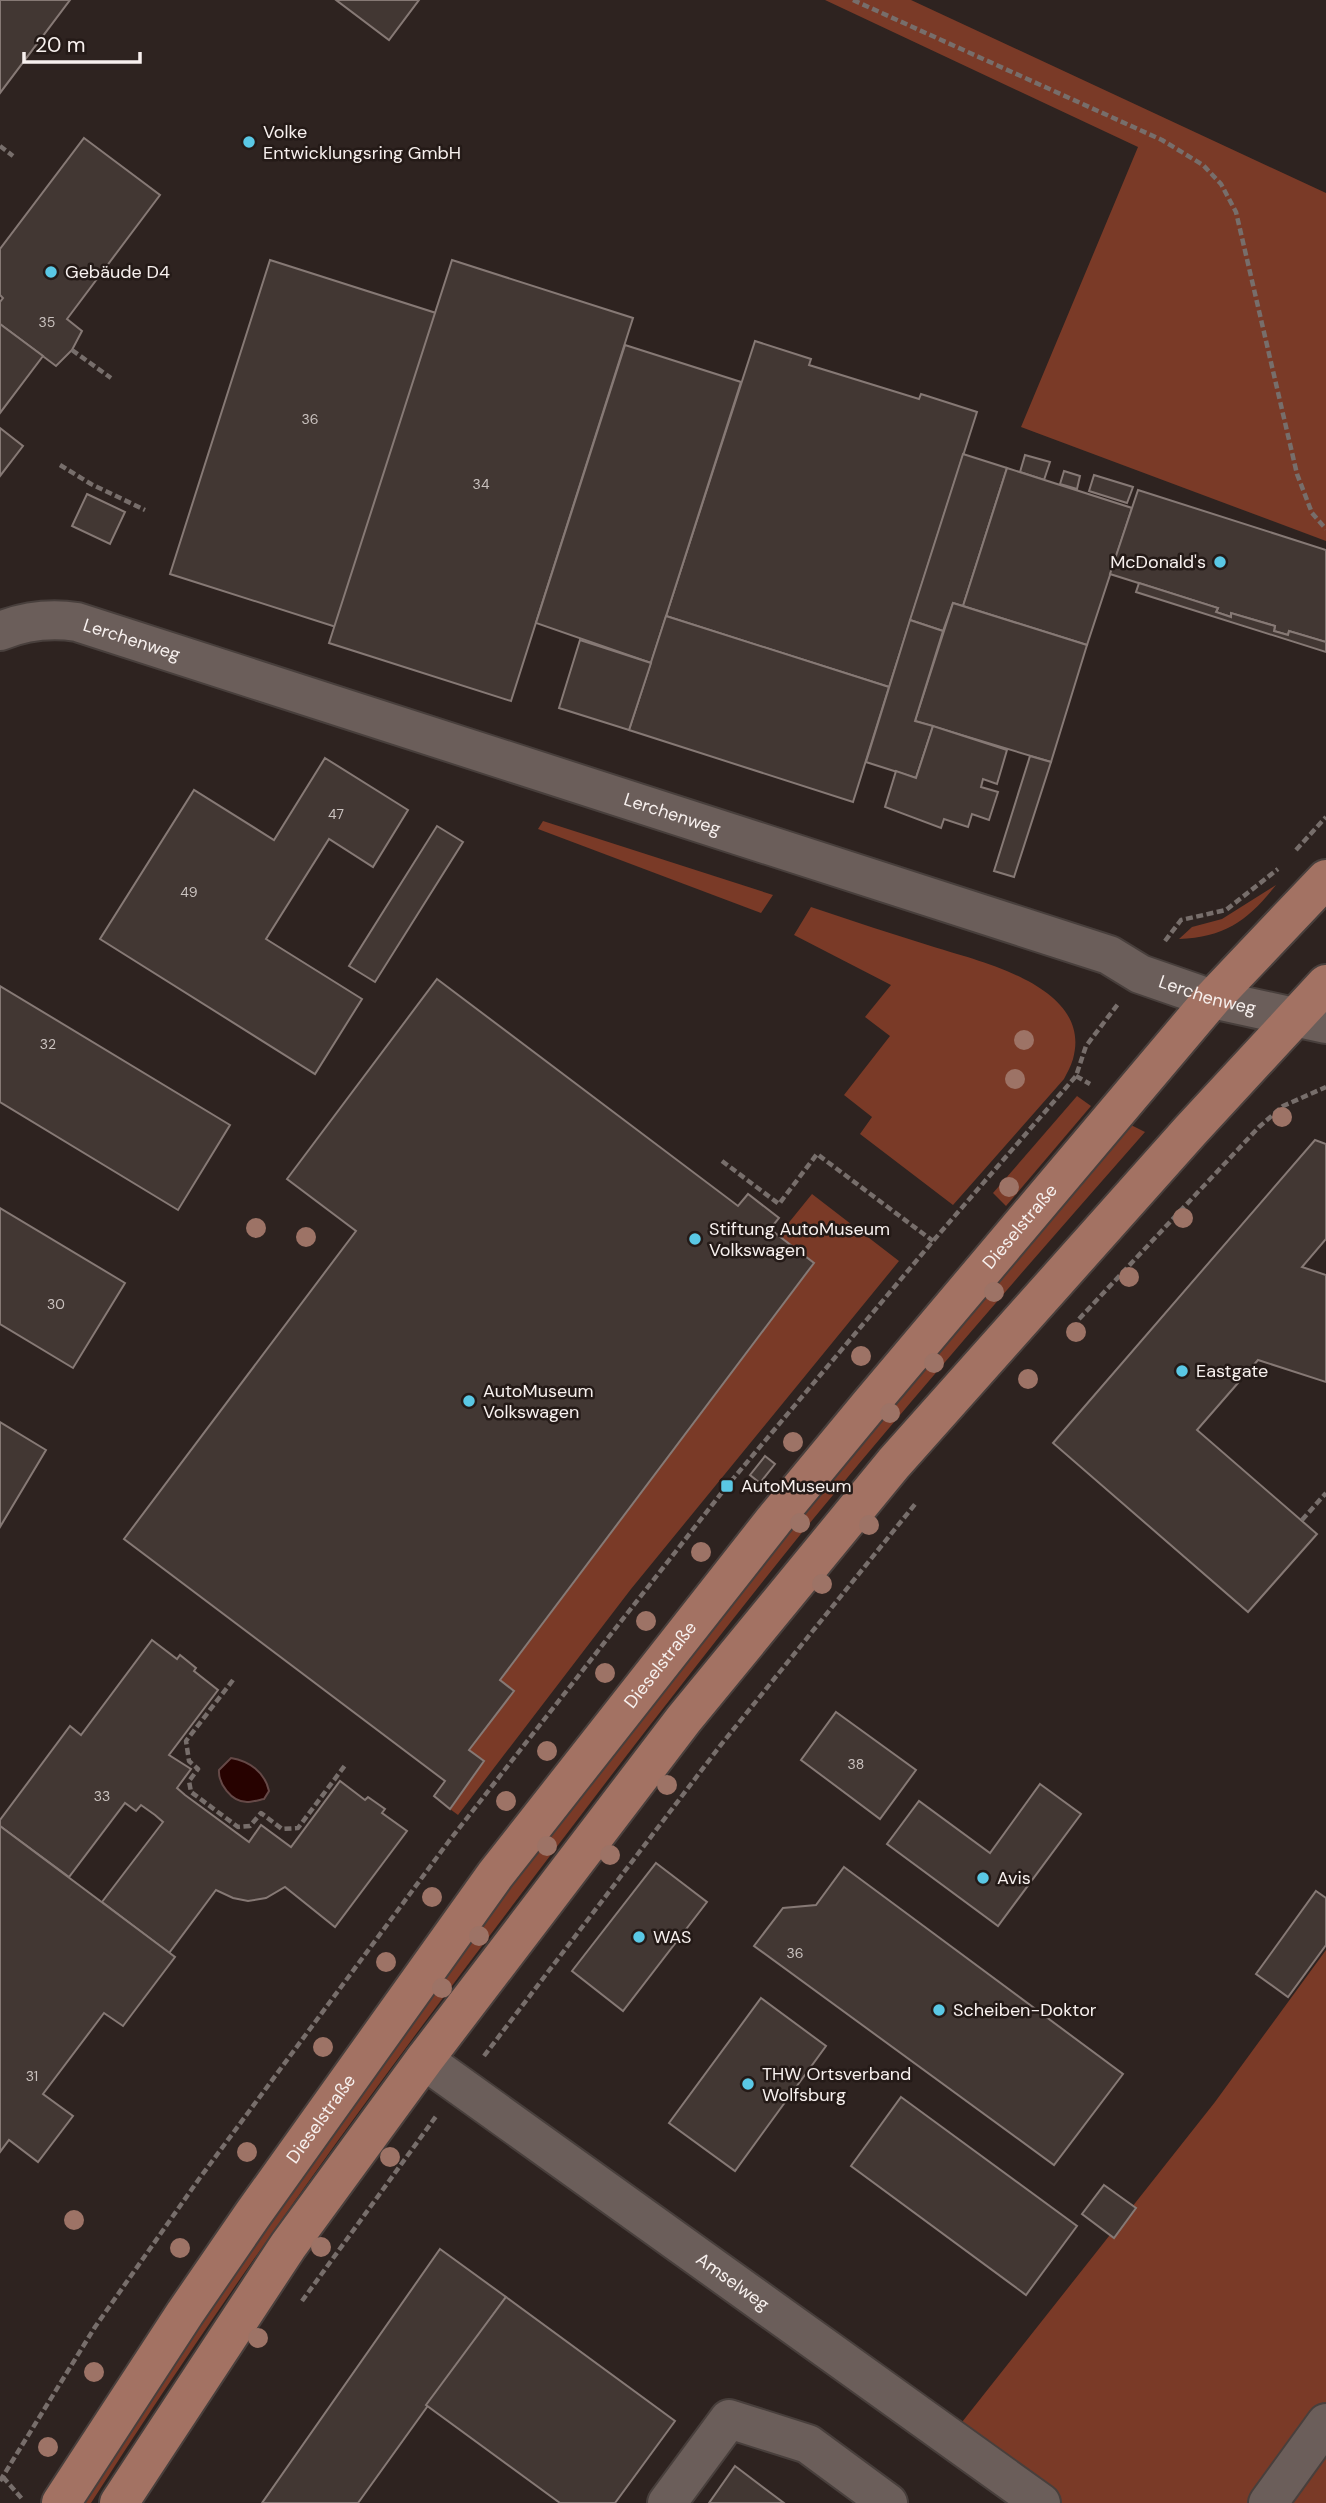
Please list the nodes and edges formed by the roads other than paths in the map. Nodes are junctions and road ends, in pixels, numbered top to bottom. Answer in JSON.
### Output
{"nodes":[{"id":1,"x":7,"y":628,"type":"edge"},
{"id":2,"x":1326,"y":879,"type":"edge"},
{"id":3,"x":1326,"y":984,"type":"edge"},
{"id":4,"x":1212,"y":999,"type":"junction"},
{"id":5,"x":1312,"y":1021,"type":"edge"},
{"id":6,"x":424,"y":2060,"type":"junction"},
{"id":7,"x":1326,"y":2423,"type":"edge"},
{"id":8,"x":878,"y":2500,"type":"edge"},
{"id":9,"x":61,"y":2503,"type":"edge"},
{"id":10,"x":119,"y":2503,"type":"edge"},
{"id":11,"x":667,"y":2503,"type":"edge"},
{"id":12,"x":1041,"y":2503,"type":"edge"},
{"id":13,"x":1268,"y":2503,"type":"edge"}],
"edges":[{"from":1,"to":4,"type":"street","name":"Lerchenweg"},
{"from":2,"to":4,"type":"main road","name":"Dieselstraße"},
{"from":3,"to":5,"type":"main road"},
{"from":4,"to":5,"type":"street","name":"Lerchenweg"},
{"from":4,"to":9,"type":"main road","name":"Dieselstraße"},
{"from":5,"to":6,"type":"main road"},
{"from":6,"to":10,"type":"main road"},
{"from":6,"to":12,"type":"street","name":"Amselweg"},
{"from":7,"to":13,"type":"street"},
{"from":8,"to":11,"type":"street"}]}
